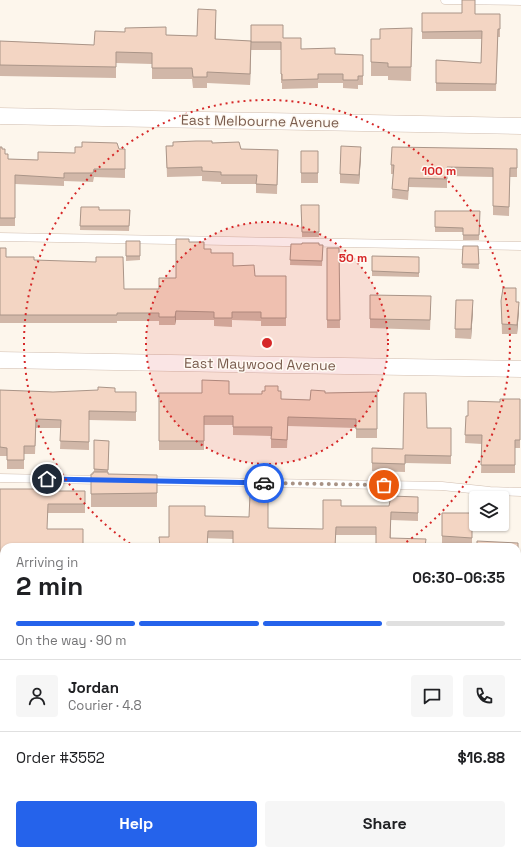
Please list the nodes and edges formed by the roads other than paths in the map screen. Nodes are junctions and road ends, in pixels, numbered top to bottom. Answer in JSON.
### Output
{"nodes":[{"id":1,"x":445,"y":0,"type":"edge"},
{"id":2,"x":521,"y":1,"type":"edge"},
{"id":3,"x":0,"y":116,"type":"edge"},
{"id":4,"x":521,"y":126,"type":"edge"},
{"id":5,"x":0,"y":237,"type":"edge"},
{"id":6,"x":521,"y":246,"type":"edge"},
{"id":7,"x":0,"y":360,"type":"edge"},
{"id":8,"x":521,"y":369,"type":"edge"},
{"id":9,"x":0,"y":478,"type":"edge"},
{"id":10,"x":111,"y":480,"type":"edge"},
{"id":11,"x":135,"y":480,"type":"edge"},
{"id":12,"x":521,"y":492,"type":"edge"},
{"id":13,"x":360,"y":855,"type":"edge"},
{"id":14,"x":503,"y":855,"type":"edge"}],
"edges":[{"from":1,"to":2,"type":"lane"},
{"from":3,"to":4,"type":"street","name":"East Melbourne Avenue"},
{"from":5,"to":6,"type":"lane"},
{"from":7,"to":8,"type":"street","name":"East Maywood Avenue"},
{"from":9,"to":10,"type":"lane"},
{"from":11,"to":12,"type":"lane"},
{"from":13,"to":14,"type":"street"}]}
